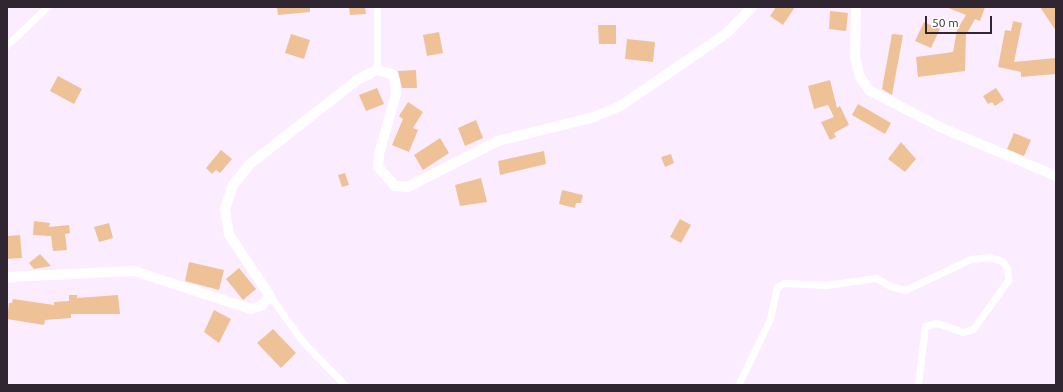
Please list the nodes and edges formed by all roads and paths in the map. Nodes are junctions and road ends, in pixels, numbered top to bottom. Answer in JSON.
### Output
{"nodes":[{"id":1,"x":47,"y":7,"type":"edge"},
{"id":2,"x":377,"y":7,"type":"edge"},
{"id":3,"x":752,"y":7,"type":"edge"},
{"id":4,"x":856,"y":7,"type":"edge"},
{"id":5,"x":7,"y":45,"type":"edge"},
{"id":6,"x":376,"y":70,"type":"junction"},
{"id":7,"x":1056,"y":176,"type":"edge"},
{"id":8,"x":7,"y":277,"type":"edge"},
{"id":9,"x":270,"y":296,"type":"junction"},
{"id":10,"x":345,"y":385,"type":"edge"},
{"id":11,"x":738,"y":385,"type":"edge"},
{"id":12,"x":918,"y":385,"type":"edge"}],
"edges":[{"from":1,"to":5,"type":"street"},
{"from":2,"to":6,"type":"street"},
{"from":3,"to":6,"type":"main road"},
{"from":4,"to":7,"type":"main road"},
{"from":6,"to":9,"type":"main road"},
{"from":8,"to":9,"type":"main road"},
{"from":9,"to":10,"type":"street"},
{"from":11,"to":12,"type":"street"}]}
